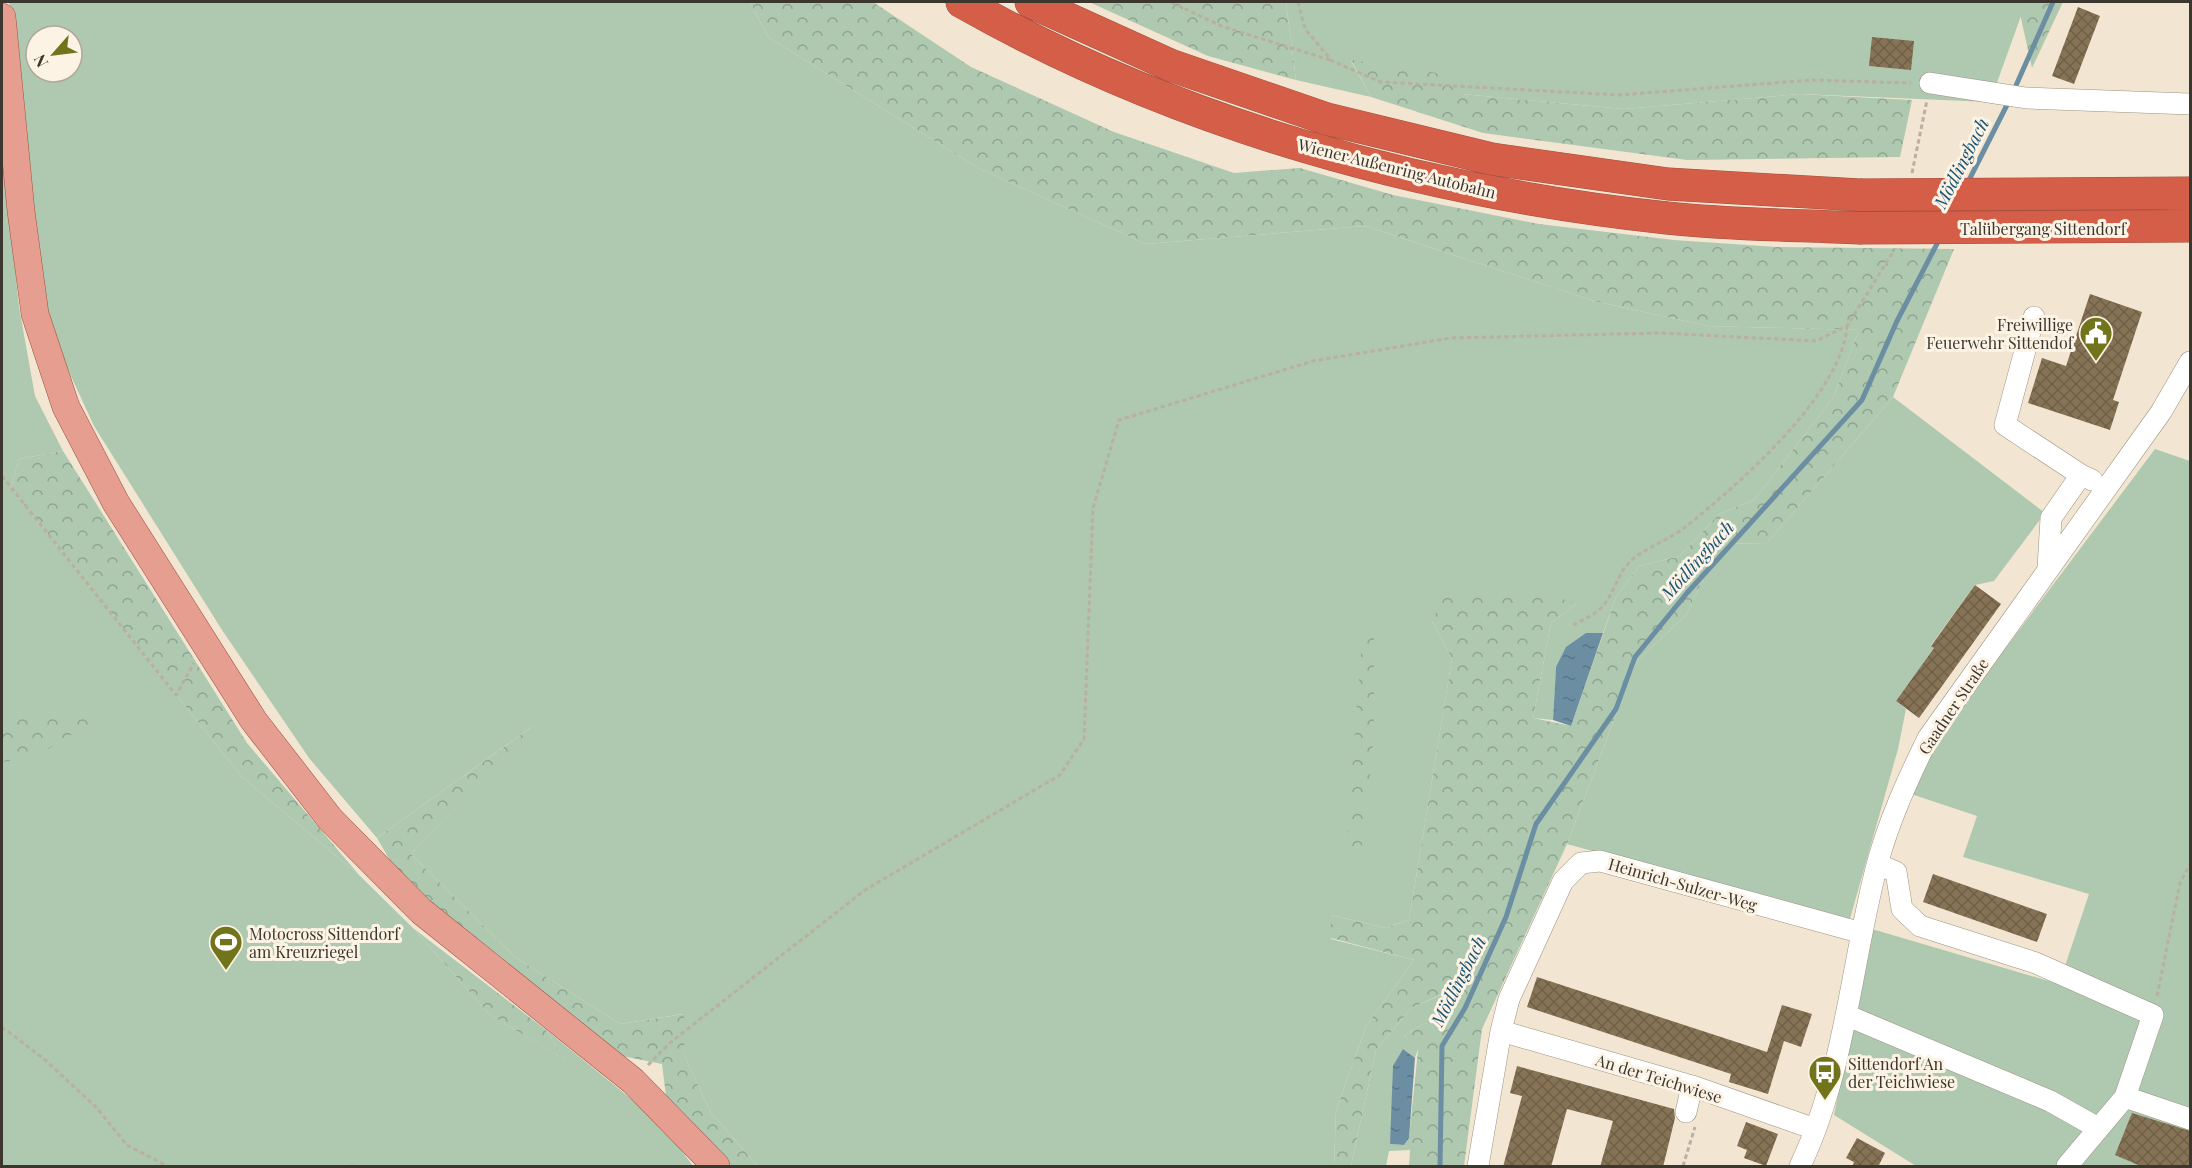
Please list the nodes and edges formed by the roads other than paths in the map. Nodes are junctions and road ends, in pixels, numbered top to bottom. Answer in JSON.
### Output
{"nodes":[{"id":1,"x":962,"y":2,"type":"edge"},
{"id":2,"x":1031,"y":2,"type":"edge"},
{"id":3,"x":2,"y":17,"type":"edge"},
{"id":4,"x":1930,"y":83,"type":"road end"},
{"id":5,"x":2190,"y":104,"type":"edge"},
{"id":6,"x":2190,"y":193,"type":"edge"},
{"id":7,"x":1860,"y":195,"type":"joint"},
{"id":8,"x":2190,"y":226,"type":"edge"},
{"id":9,"x":1859,"y":228,"type":"joint"},
{"id":10,"x":2034,"y":317,"type":"dead end"},
{"id":11,"x":2190,"y":362,"type":"edge"},
{"id":12,"x":2081,"y":475,"type":"junction"},
{"id":13,"x":2107,"y":488,"type":"junction"},
{"id":14,"x":2048,"y":569,"type":"junction"},
{"id":15,"x":1878,"y":864,"type":"junction"},
{"id":16,"x":1862,"y":933,"type":"junction"},
{"id":17,"x":1846,"y":1015,"type":"junction"},
{"id":18,"x":1501,"y":1031,"type":"junction"},
{"id":19,"x":1692,"y":1086,"type":"junction"},
{"id":20,"x":2126,"y":1097,"type":"junction"},
{"id":21,"x":1686,"y":1112,"type":"dead end"},
{"id":22,"x":2190,"y":1119,"type":"edge"},
{"id":23,"x":2098,"y":1128,"type":"junction"},
{"id":24,"x":1815,"y":1129,"type":"junction"},
{"id":25,"x":716,"y":1167,"type":"edge"},
{"id":26,"x":1478,"y":1167,"type":"edge"},
{"id":27,"x":1800,"y":1167,"type":"edge"},
{"id":28,"x":2067,"y":1167,"type":"edge"}],
"edges":[{"from":1,"to":9,"type":"highway","name":"Wiener Außenring Autobahn"},
{"from":2,"to":7,"type":"highway","name":"Wiener Außenring Autobahn"},
{"from":3,"to":25,"type":"main road"},
{"from":4,"to":5,"type":"street"},
{"from":6,"to":7,"type":"highway","name":"Talübergang Sittendorf","bridge":true},
{"from":8,"to":9,"type":"highway","name":"Talübergang Sittendorf","bridge":true},
{"from":10,"to":12,"type":"street"},
{"from":11,"to":13,"type":"street","name":"Gaadner Straße"},
{"from":12,"to":13,"type":"street"},
{"from":12,"to":14,"type":"street"},
{"from":13,"to":14,"type":"street","name":"Gaadner Straße"},
{"from":14,"to":15,"type":"street","name":"Gaadner Straße"},
{"from":15,"to":16,"type":"street","name":"Gaadner Straße"},
{"from":15,"to":20,"type":"street"},
{"from":16,"to":17,"type":"street","name":"Gaadner Straße"},
{"from":16,"to":18,"type":"street","name":"Heinrich-Sulzer-Weg"},
{"from":17,"to":23,"type":"street"},
{"from":17,"to":24,"type":"street","name":"Gaadner Straße"},
{"from":18,"to":19,"type":"street","name":"An der Teichwiese"},
{"from":18,"to":26,"type":"street","name":"Heinrich-Sulzer-Weg"},
{"from":19,"to":21,"type":"street"},
{"from":19,"to":24,"type":"street","name":"An der Teichwiese"},
{"from":20,"to":22,"type":"street"},
{"from":20,"to":23,"type":"street"},
{"from":23,"to":28,"type":"street"},
{"from":24,"to":27,"type":"street","name":"Gaadner Straße"}]}
